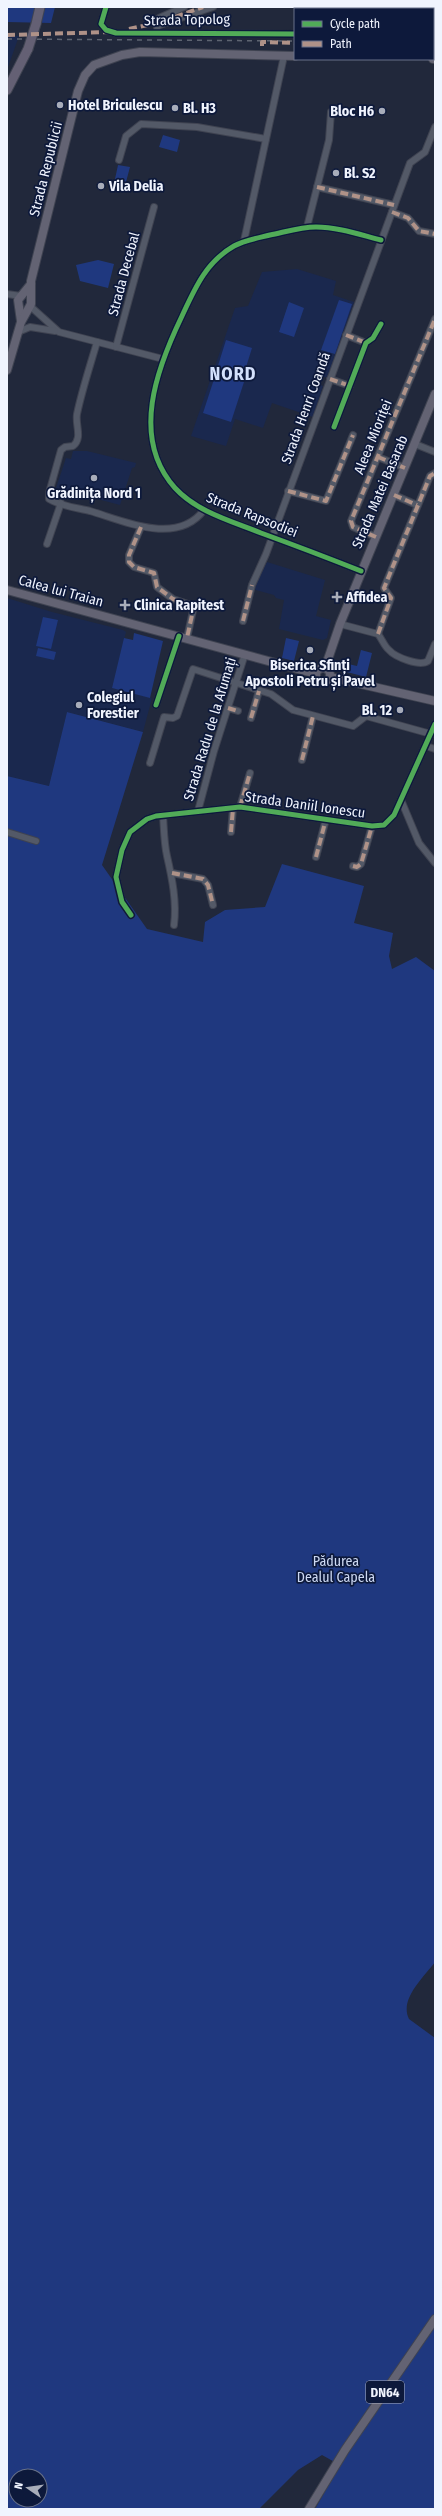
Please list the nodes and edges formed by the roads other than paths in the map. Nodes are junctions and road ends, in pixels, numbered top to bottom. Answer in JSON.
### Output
{"nodes":[{"id":1,"x":40,"y":7,"type":"edge"},
{"id":2,"x":106,"y":7,"type":"edge"},
{"id":3,"x":184,"y":7,"type":"edge"},
{"id":4,"x":213,"y":7,"type":"edge"},
{"id":5,"x":157,"y":26,"type":"junction"},
{"id":6,"x":158,"y":33,"type":"junction"},
{"id":7,"x":294,"y":34,"type":"edge"},
{"id":8,"x":284,"y":56,"type":"junction"},
{"id":9,"x":294,"y":56,"type":"edge"},
{"id":10,"x":7,"y":90,"type":"edge"},
{"id":11,"x":331,"y":112,"type":"dead end"},
{"id":12,"x":435,"y":127,"type":"edge"},
{"id":13,"x":266,"y":139,"type":"junction"},
{"id":14,"x":119,"y":160,"type":"dead end"},
{"id":15,"x":317,"y":187,"type":"junction"},
{"id":16,"x":394,"y":205,"type":"junction"},
{"id":17,"x":154,"y":207,"type":"dead end"},
{"id":18,"x":392,"y":212,"type":"junction"},
{"id":19,"x":307,"y":227,"type":"junction"},
{"id":20,"x":435,"y":234,"type":"edge"},
{"id":21,"x":381,"y":240,"type":"junction"},
{"id":22,"x":244,"y":241,"type":"junction"},
{"id":23,"x":7,"y":294,"type":"edge"},
{"id":24,"x":24,"y":301,"type":"junction"},
{"id":25,"x":435,"y":319,"type":"edge"},
{"id":26,"x":381,"y":324,"type":"dead end"},
{"id":27,"x":18,"y":332,"type":"junction"},
{"id":28,"x":59,"y":332,"type":"junction"},
{"id":29,"x":432,"y":334,"type":"edge"},
{"id":30,"x":346,"y":335,"type":"junction"},
{"id":31,"x":97,"y":342,"type":"junction"},
{"id":32,"x":366,"y":343,"type":"junction"},
{"id":33,"x":116,"y":347,"type":"junction"},
{"id":34,"x":163,"y":359,"type":"junction"},
{"id":35,"x":7,"y":370,"type":"edge"},
{"id":36,"x":330,"y":379,"type":"junction"},
{"id":37,"x":350,"y":386,"type":"junction"},
{"id":38,"x":435,"y":394,"type":"edge"},
{"id":39,"x":334,"y":427,"type":"dead end"},
{"id":40,"x":353,"y":435,"type":"dead end"},
{"id":41,"x":415,"y":444,"type":"junction"},
{"id":42,"x":435,"y":452,"type":"edge"},
{"id":43,"x":378,"y":457,"type":"junction"},
{"id":44,"x":405,"y":468,"type":"junction"},
{"id":45,"x":435,"y":473,"type":"edge"},
{"id":46,"x":288,"y":491,"type":"junction"},
{"id":47,"x":394,"y":495,"type":"junction"},
{"id":48,"x":61,"y":503,"type":"junction"},
{"id":49,"x":417,"y":505,"type":"junction"},
{"id":50,"x":204,"y":510,"type":"junction"},
{"id":51,"x":141,"y":527,"type":"junction"},
{"id":52,"x":272,"y":537,"type":"junction"},
{"id":53,"x":376,"y":537,"type":"junction"},
{"id":54,"x":47,"y":544,"type":"dead end"},
{"id":55,"x":361,"y":571,"type":"junction"},
{"id":56,"x":7,"y":590,"type":"edge"},
{"id":57,"x":243,"y":621,"type":"dead end"},
{"id":58,"x":340,"y":624,"type":"junction"},
{"id":59,"x":378,"y":634,"type":"junction"},
{"id":60,"x":183,"y":637,"type":"junction"},
{"id":61,"x":435,"y":644,"type":"edge"},
{"id":62,"x":245,"y":654,"type":"junction"},
{"id":63,"x":325,"y":668,"type":"junction"},
{"id":64,"x":316,"y":674,"type":"junction"},
{"id":65,"x":330,"y":677,"type":"junction"},
{"id":66,"x":235,"y":684,"type":"junction"},
{"id":67,"x":259,"y":691,"type":"junction"},
{"id":68,"x":435,"y":701,"type":"edge"},
{"id":69,"x":156,"y":704,"type":"dead end"},
{"id":70,"x":228,"y":708,"type":"junction"},
{"id":71,"x":238,"y":711,"type":"dead end"},
{"id":72,"x":313,"y":716,"type":"junction"},
{"id":73,"x":251,"y":718,"type":"dead end"},
{"id":74,"x":435,"y":724,"type":"edge"},
{"id":75,"x":431,"y":734,"type":"junction"},
{"id":76,"x":426,"y":746,"type":"junction"},
{"id":77,"x":435,"y":749,"type":"edge"},
{"id":78,"x":302,"y":760,"type":"dead end"},
{"id":79,"x":150,"y":763,"type":"dead end"},
{"id":80,"x":250,"y":773,"type":"dead end"},
{"id":81,"x":401,"y":800,"type":"junction"},
{"id":82,"x":240,"y":807,"type":"junction"},
{"id":83,"x":233,"y":808,"type":"junction"},
{"id":84,"x":198,"y":811,"type":"junction"},
{"id":85,"x":163,"y":815,"type":"junction"},
{"id":86,"x":326,"y":819,"type":"junction"},
{"id":87,"x":372,"y":826,"type":"junction"},
{"id":88,"x":7,"y":832,"type":"edge"},
{"id":89,"x":231,"y":832,"type":"dead end"},
{"id":90,"x":36,"y":841,"type":"dead end"},
{"id":91,"x":316,"y":857,"type":"dead end"},
{"id":92,"x":435,"y":863,"type":"edge"},
{"id":93,"x":353,"y":866,"type":"dead end"},
{"id":94,"x":172,"y":874,"type":"junction"},
{"id":95,"x":214,"y":905,"type":"dead end"},
{"id":96,"x":131,"y":915,"type":"dead end"},
{"id":97,"x":174,"y":925,"type":"dead end"},
{"id":98,"x":435,"y":2319,"type":"edge"},
{"id":99,"x":310,"y":2509,"type":"edge"}],
"edges":[{"from":1,"to":10,"type":"highway","bridge":true},
{"from":2,"to":6,"type":"street","name":"Strada Topolog"},
{"from":3,"to":5,"type":"street"},
{"from":4,"to":5,"type":"street"},
{"from":5,"to":6,"type":"street"},
{"from":6,"to":7,"type":"street","name":"Strada Topolog"},
{"from":8,"to":9,"type":"main road"},
{"from":8,"to":13,"type":"street"},
{"from":8,"to":24,"type":"main road","name":"Strada Republicii"},
{"from":11,"to":15,"type":"street"},
{"from":12,"to":16,"type":"street","name":"Strada Henri Coandă"},
{"from":13,"to":14,"type":"street"},
{"from":13,"to":22,"type":"street"},
{"from":15,"to":16,"type":"street"},
{"from":15,"to":19,"type":"street"},
{"from":16,"to":18,"type":"street","name":"Strada Henri Coandă"},
{"from":17,"to":33,"type":"street","name":"Strada Decebal"},
{"from":18,"to":20,"type":"street"},
{"from":18,"to":21,"type":"street","name":"Strada Henri Coandă"},
{"from":19,"to":21,"type":"street","name":"Strada Rapsodiei"},
{"from":19,"to":22,"type":"street","name":"Strada Rapsodiei"},
{"from":21,"to":30,"type":"street","name":"Strada Henri Coandă"},
{"from":22,"to":34,"type":"street","name":"Strada Rapsodiei"},
{"from":23,"to":24,"type":"street"},
{"from":24,"to":27,"type":"main road","name":"Strada Republicii"},
{"from":24,"to":28,"type":"street"},
{"from":25,"to":29,"type":"street","name":"Aleea Mioriței"},
{"from":26,"to":32,"type":"street"},
{"from":27,"to":28,"type":"street"},
{"from":27,"to":35,"type":"main road","name":"Strada Republicii"},
{"from":28,"to":31,"type":"street"},
{"from":29,"to":43,"type":"street","name":"Aleea Mioriței"},
{"from":30,"to":32,"type":"street"},
{"from":30,"to":36,"type":"street","name":"Strada Henri Coandă"},
{"from":31,"to":33,"type":"street"},
{"from":31,"to":48,"type":"street"},
{"from":32,"to":37,"type":"street"},
{"from":33,"to":34,"type":"street"},
{"from":34,"to":50,"type":"street","name":"Strada Rapsodiei"},
{"from":36,"to":37,"type":"street"},
{"from":36,"to":46,"type":"street","name":"Strada Henri Coandă"},
{"from":37,"to":39,"type":"street"},
{"from":38,"to":41,"type":"main road","name":"Strada Matei Basarab"},
{"from":40,"to":46,"type":"street"},
{"from":41,"to":42,"type":"street"},
{"from":41,"to":44,"type":"main road","name":"Strada Matei Basarab"},
{"from":43,"to":44,"type":"street"},
{"from":43,"to":53,"type":"street","name":"Aleea Mioriței"},
{"from":44,"to":47,"type":"main road","name":"Strada Matei Basarab"},
{"from":45,"to":49,"type":"street"},
{"from":46,"to":52,"type":"street","name":"Strada Henri Coandă"},
{"from":47,"to":49,"type":"street"},
{"from":47,"to":53,"type":"main road","name":"Strada Matei Basarab"},
{"from":48,"to":51,"type":"street"},
{"from":48,"to":54,"type":"street"},
{"from":49,"to":59,"type":"street"},
{"from":50,"to":51,"type":"street"},
{"from":50,"to":52,"type":"street","name":"Strada Rapsodiei"},
{"from":51,"to":60,"type":"street"},
{"from":52,"to":55,"type":"street","name":"Strada Rapsodiei"},
{"from":52,"to":57,"type":"street","name":"Strada Henri Coandă"},
{"from":53,"to":55,"type":"main road","name":"Strada Matei Basarab"},
{"from":55,"to":58,"type":"main road","name":"Strada Matei Basarab"},
{"from":56,"to":60,"type":"main road","name":"Calea lui Traian"},
{"from":58,"to":59,"type":"street"},
{"from":58,"to":63,"type":"main road","name":"Strada Matei Basarab"},
{"from":59,"to":61,"type":"street"},
{"from":60,"to":62,"type":"main road","name":"Calea lui Traian"},
{"from":60,"to":69,"type":"street"},
{"from":62,"to":64,"type":"main road","name":"Calea lui Traian"},
{"from":62,"to":66,"type":"street","name":"Strada Radu de la Afumați"},
{"from":63,"to":64,"type":"main road"},
{"from":63,"to":65,"type":"main road"},
{"from":64,"to":65,"type":"main road","name":"Calea lui Traian"},
{"from":65,"to":68,"type":"main road","name":"Calea lui Traian"},
{"from":66,"to":67,"type":"street"},
{"from":66,"to":70,"type":"street","name":"Strada Radu de la Afumați"},
{"from":66,"to":79,"type":"street"},
{"from":67,"to":72,"type":"street"},
{"from":67,"to":73,"type":"street"},
{"from":70,"to":71,"type":"street"},
{"from":70,"to":84,"type":"street","name":"Strada Radu de la Afumați"},
{"from":72,"to":75,"type":"street"},
{"from":72,"to":78,"type":"street"},
{"from":74,"to":75,"type":"street","name":"Strada Daniil Ionescu"},
{"from":75,"to":76,"type":"street","name":"Strada Daniil Ionescu"},
{"from":76,"to":77,"type":"street"},
{"from":76,"to":81,"type":"street","name":"Strada Daniil Ionescu"},
{"from":80,"to":82,"type":"street"},
{"from":81,"to":87,"type":"street","name":"Strada Daniil Ionescu"},
{"from":81,"to":92,"type":"street"},
{"from":82,"to":83,"type":"street","name":"Strada Daniil Ionescu"},
{"from":82,"to":86,"type":"street","name":"Strada Daniil Ionescu"},
{"from":83,"to":84,"type":"street","name":"Strada Daniil Ionescu"},
{"from":83,"to":89,"type":"street"},
{"from":84,"to":85,"type":"street","name":"Strada Daniil Ionescu"},
{"from":85,"to":94,"type":"street"},
{"from":85,"to":96,"type":"street","name":"Strada Daniil Ionescu"},
{"from":86,"to":87,"type":"street","name":"Strada Daniil Ionescu"},
{"from":86,"to":91,"type":"street"},
{"from":87,"to":93,"type":"street"},
{"from":88,"to":90,"type":"street"},
{"from":94,"to":95,"type":"street"},
{"from":94,"to":97,"type":"street"},
{"from":98,"to":99,"type":"main road","number":"DN64"}]}
